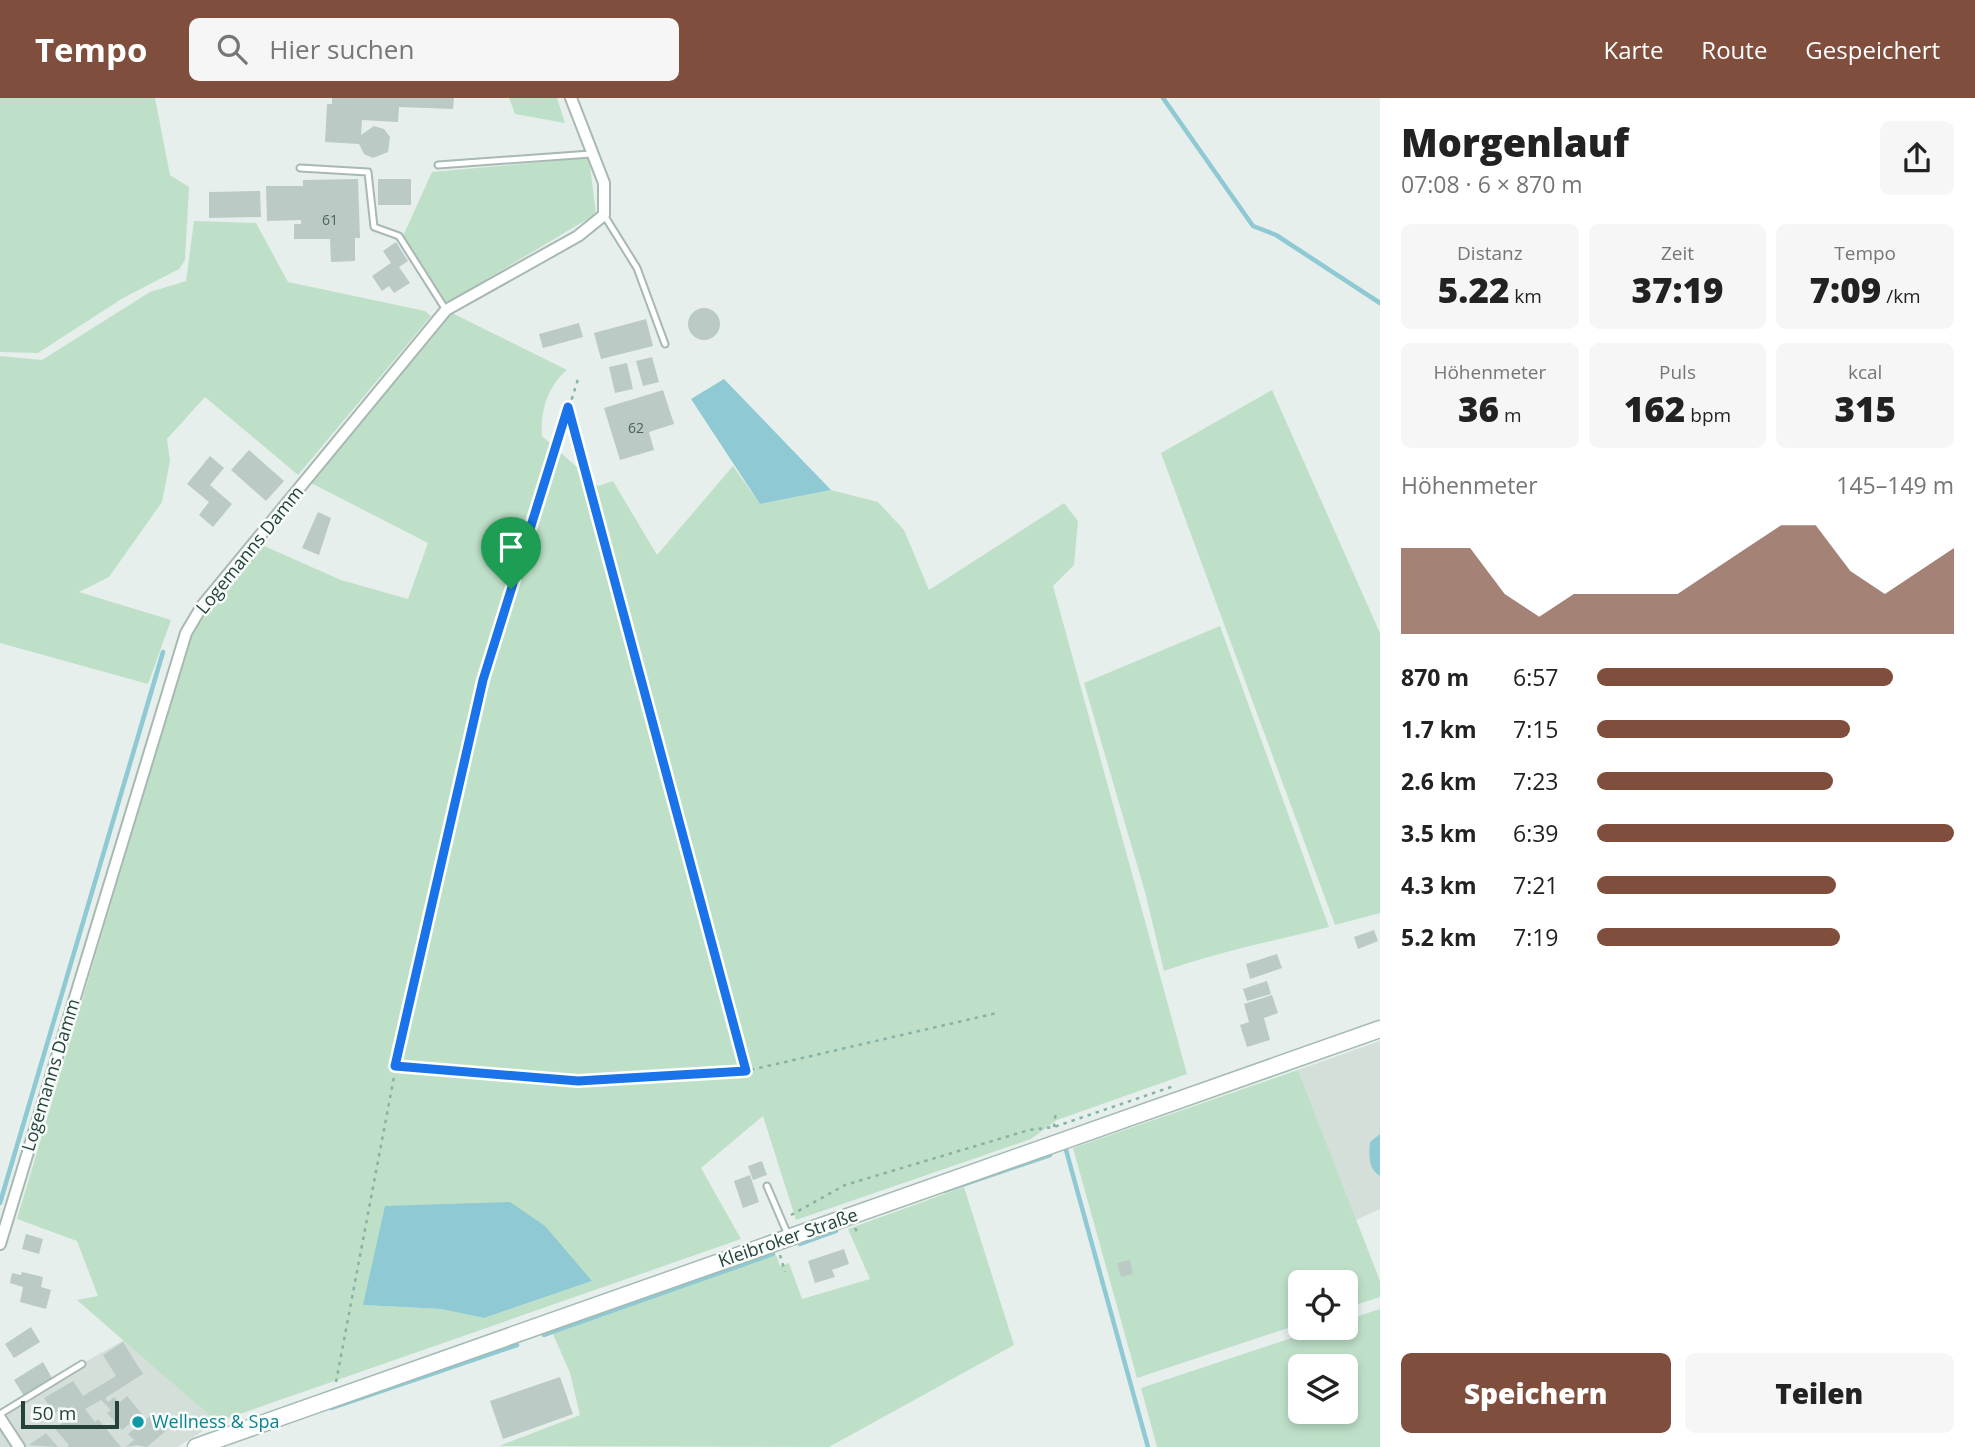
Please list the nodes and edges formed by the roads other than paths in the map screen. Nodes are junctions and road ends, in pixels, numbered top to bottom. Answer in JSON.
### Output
{"nodes":[{"id":1,"x":571,"y":98,"type":"edge"},
{"id":2,"x":595,"y":154,"type":"junction"},
{"id":3,"x":438,"y":165,"type":"dead end"},
{"id":4,"x":300,"y":168,"type":"dead end"},
{"id":5,"x":604,"y":215,"type":"junction"},
{"id":6,"x":446,"y":310,"type":"junction"},
{"id":7,"x":665,"y":344,"type":"dead end"},
{"id":8,"x":1380,"y":1029,"type":"edge"},
{"id":9,"x":767,"y":1186,"type":"dead end"},
{"id":10,"x":789,"y":1237,"type":"junction"},
{"id":11,"x":0,"y":1244,"type":"edge"},
{"id":12,"x":82,"y":1364,"type":"dead end"},
{"id":13,"x":0,"y":1416,"type":"edge"},
{"id":14,"x":19,"y":1447,"type":"edge"},
{"id":15,"x":195,"y":1447,"type":"edge"}],
"edges":[{"from":1,"to":2,"type":"street"},
{"from":2,"to":3,"type":"lane"},
{"from":2,"to":5,"type":"street"},
{"from":4,"to":6,"type":"lane"},
{"from":5,"to":6,"type":"street","name":"Logemanns Damm"},
{"from":5,"to":7,"type":"lane"},
{"from":6,"to":11,"type":"street","name":"Logemanns Damm"},
{"from":8,"to":10,"type":"street","name":"Kleibroker Straße"},
{"from":9,"to":10,"type":"lane"},
{"from":10,"to":15,"type":"street","name":"Kleibroker Straße"},
{"from":12,"to":13,"type":"lane"},
{"from":13,"to":14,"type":"street"}]}
